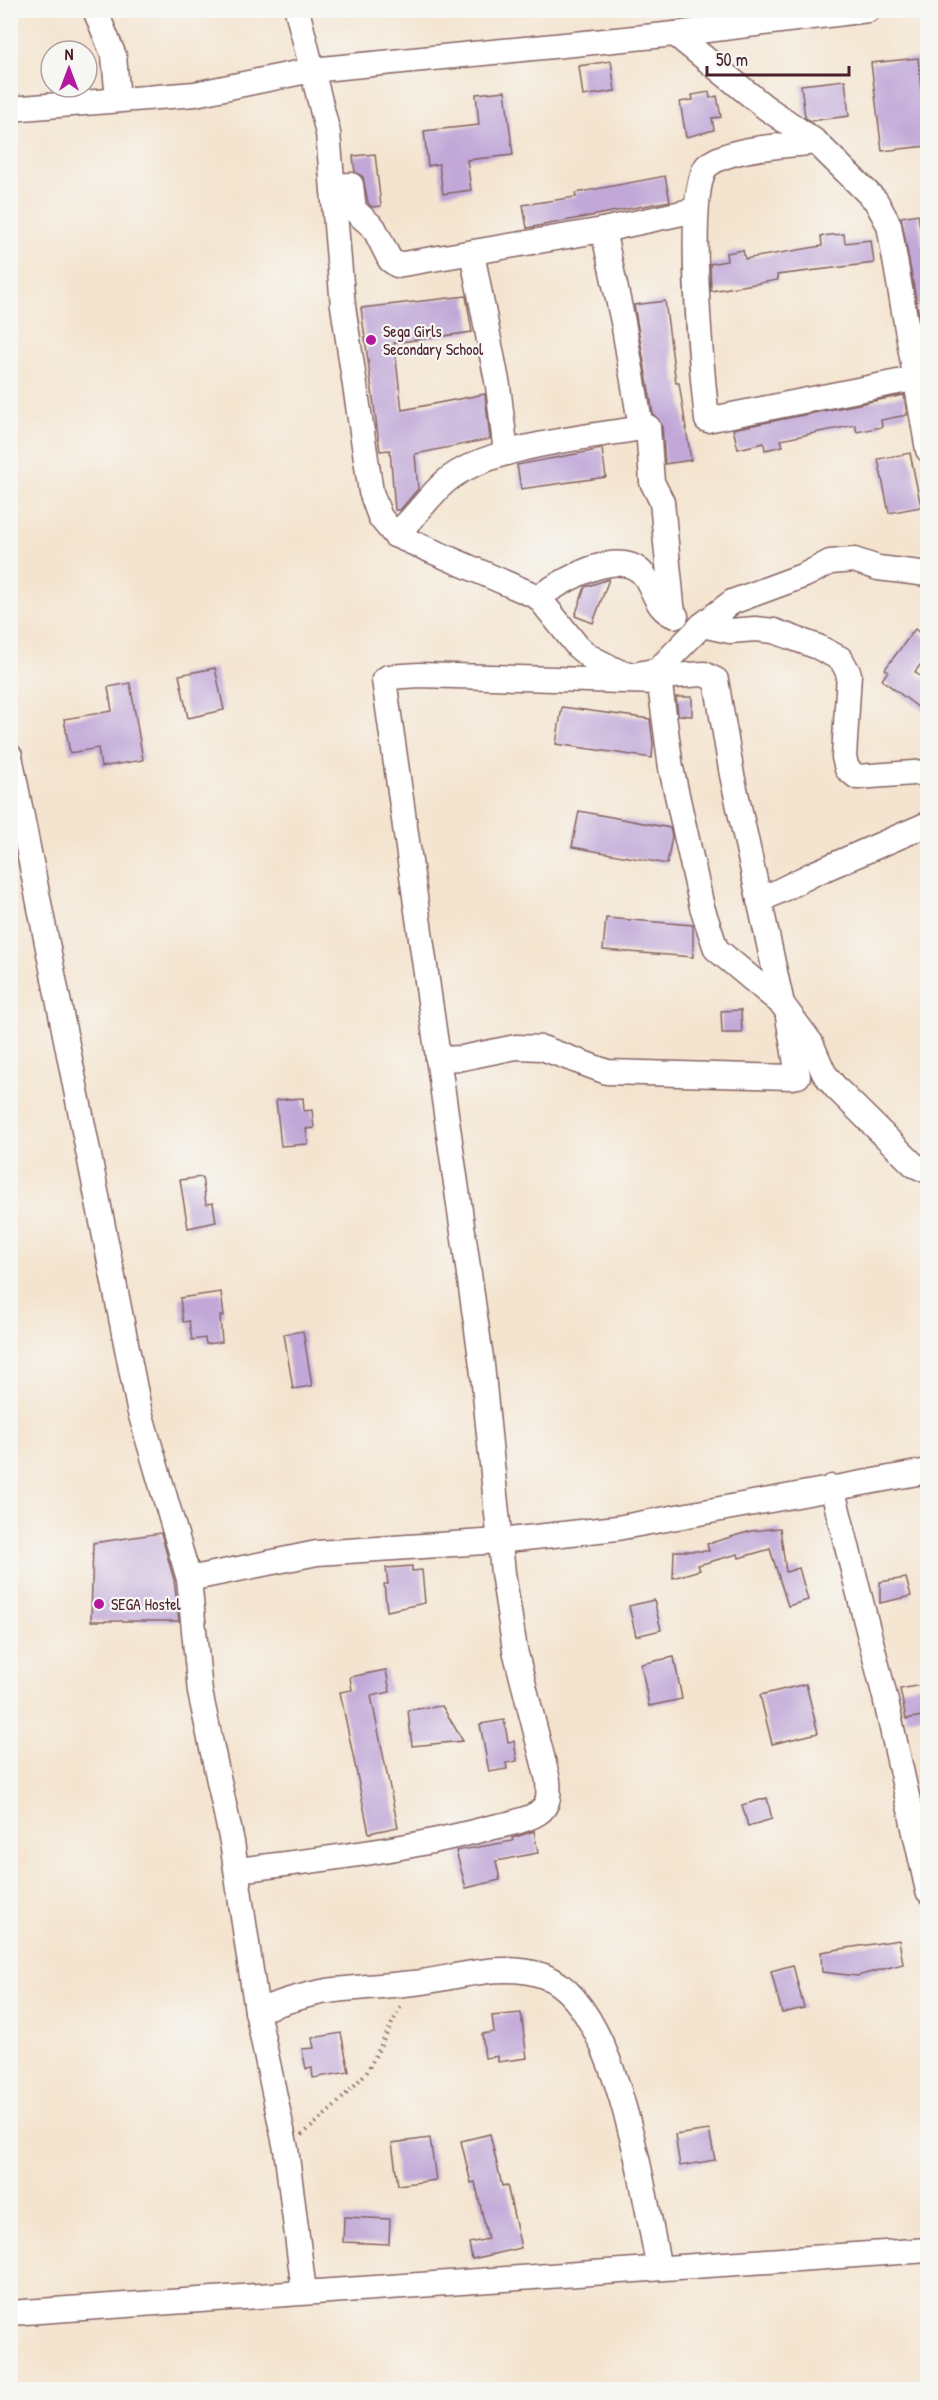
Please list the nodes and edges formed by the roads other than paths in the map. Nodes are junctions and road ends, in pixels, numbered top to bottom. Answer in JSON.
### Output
{"nodes":[{"id":1,"x":95,"y":10,"type":"edge"},
{"id":2,"x":297,"y":10,"type":"edge"},
{"id":3,"x":868,"y":10,"type":"edge"},
{"id":4,"x":675,"y":34,"type":"junction"},
{"id":5,"x":312,"y":70,"type":"junction"},
{"id":6,"x":118,"y":100,"type":"junction"},
{"id":7,"x":10,"y":109,"type":"edge"},
{"id":8,"x":816,"y":142,"type":"junction"},
{"id":9,"x":333,"y":186,"type":"junction"},
{"id":10,"x":696,"y":210,"type":"junction"},
{"id":11,"x":603,"y":230,"type":"junction"},
{"id":12,"x":472,"y":253,"type":"junction"},
{"id":13,"x":913,"y":379,"type":"junction"},
{"id":14,"x":641,"y":428,"type":"junction"},
{"id":15,"x":927,"y":450,"type":"edge"},
{"id":16,"x":506,"y":453,"type":"junction"},
{"id":17,"x":395,"y":535,"type":"junction"},
{"id":18,"x":927,"y":574,"type":"edge"},
{"id":19,"x":538,"y":597,"type":"junction"},
{"id":20,"x":673,"y":615,"type":"junction"},
{"id":21,"x":708,"y":620,"type":"junction"},
{"id":22,"x":659,"y":676,"type":"junction"},
{"id":23,"x":10,"y":756,"type":"edge"},
{"id":24,"x":927,"y":772,"type":"edge"},
{"id":25,"x":927,"y":824,"type":"edge"},
{"id":26,"x":759,"y":901,"type":"junction"},
{"id":27,"x":784,"y":1008,"type":"junction"},
{"id":28,"x":438,"y":1059,"type":"junction"},
{"id":29,"x":927,"y":1171,"type":"edge"},
{"id":30,"x":927,"y":1471,"type":"edge"},
{"id":31,"x":832,"y":1487,"type":"junction"},
{"id":32,"x":499,"y":1540,"type":"junction"},
{"id":33,"x":189,"y":1579,"type":"junction"},
{"id":34,"x":237,"y":1870,"type":"junction"},
{"id":35,"x":927,"y":1891,"type":"edge"},
{"id":36,"x":257,"y":2011,"type":"junction"},
{"id":37,"x":927,"y":2250,"type":"edge"},
{"id":38,"x":659,"y":2268,"type":"junction"},
{"id":39,"x":304,"y":2291,"type":"junction"},
{"id":40,"x":10,"y":2313,"type":"edge"}],
"edges":[{"from":1,"to":6,"type":"street"},
{"from":2,"to":5,"type":"street"},
{"from":3,"to":4,"type":"street"},
{"from":4,"to":5,"type":"street"},
{"from":4,"to":8,"type":"street"},
{"from":5,"to":6,"type":"street"},
{"from":5,"to":9,"type":"street"},
{"from":6,"to":7,"type":"street"},
{"from":8,"to":10,"type":"street"},
{"from":8,"to":13,"type":"street"},
{"from":9,"to":12,"type":"street"},
{"from":9,"to":17,"type":"street"},
{"from":10,"to":11,"type":"street"},
{"from":10,"to":13,"type":"street"},
{"from":11,"to":12,"type":"street"},
{"from":11,"to":14,"type":"street"},
{"from":12,"to":16,"type":"street"},
{"from":13,"to":15,"type":"street"},
{"from":14,"to":16,"type":"street"},
{"from":14,"to":20,"type":"street"},
{"from":16,"to":17,"type":"street"},
{"from":17,"to":19,"type":"street"},
{"from":18,"to":21,"type":"street"},
{"from":19,"to":20,"type":"street"},
{"from":19,"to":22,"type":"street"},
{"from":20,"to":21,"type":"street"},
{"from":21,"to":22,"type":"street"},
{"from":21,"to":24,"type":"street"},
{"from":22,"to":26,"type":"street"},
{"from":22,"to":27,"type":"street"},
{"from":22,"to":28,"type":"street"},
{"from":23,"to":33,"type":"street"},
{"from":25,"to":26,"type":"street"},
{"from":26,"to":27,"type":"street"},
{"from":27,"to":28,"type":"street"},
{"from":27,"to":29,"type":"street"},
{"from":28,"to":32,"type":"street"},
{"from":30,"to":31,"type":"street"},
{"from":31,"to":32,"type":"street"},
{"from":31,"to":35,"type":"street"},
{"from":32,"to":33,"type":"street"},
{"from":32,"to":34,"type":"street"},
{"from":33,"to":34,"type":"street"},
{"from":34,"to":36,"type":"street"},
{"from":36,"to":38,"type":"street"},
{"from":36,"to":39,"type":"street"},
{"from":37,"to":38,"type":"street"},
{"from":38,"to":39,"type":"street"},
{"from":39,"to":40,"type":"street"}]}
